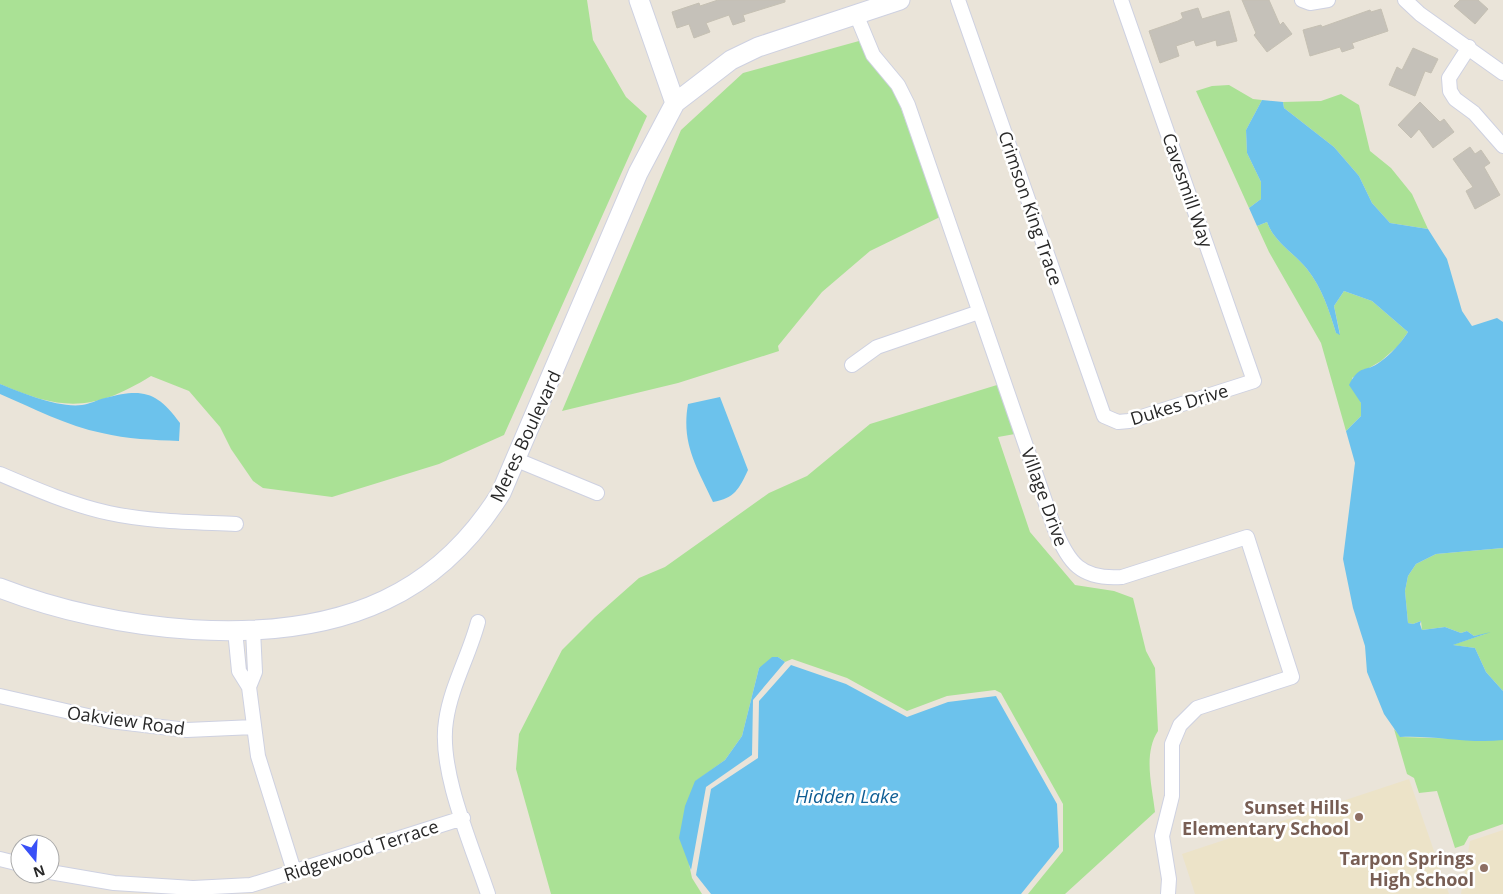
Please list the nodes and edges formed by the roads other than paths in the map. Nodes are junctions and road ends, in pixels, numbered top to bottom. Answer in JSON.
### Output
{"nodes":[{"id":1,"x":639,"y":0,"type":"edge"},
{"id":2,"x":900,"y":0,"type":"edge"},
{"id":3,"x":958,"y":0,"type":"edge"},
{"id":4,"x":1121,"y":0,"type":"edge"},
{"id":5,"x":1302,"y":0,"type":"edge"},
{"id":6,"x":1328,"y":0,"type":"edge"},
{"id":7,"x":1406,"y":0,"type":"edge"},
{"id":8,"x":856,"y":14,"type":"junction"},
{"id":9,"x":1468,"y":47,"type":"junction"},
{"id":10,"x":1503,"y":73,"type":"edge"},
{"id":11,"x":674,"y":103,"type":"junction"},
{"id":12,"x":1503,"y":146,"type":"edge"},
{"id":13,"x":979,"y":312,"type":"junction"},
{"id":14,"x":852,"y":366,"type":"dead end"},
{"id":15,"x":1254,"y":381,"type":"joint"},
{"id":16,"x":1104,"y":416,"type":"joint"},
{"id":17,"x":517,"y":460,"type":"junction"},
{"id":18,"x":0,"y":474,"type":"edge"},
{"id":19,"x":597,"y":493,"type":"dead end"},
{"id":20,"x":236,"y":524,"type":"dead end"},
{"id":21,"x":0,"y":588,"type":"edge"},
{"id":22,"x":478,"y":622,"type":"dead end"},
{"id":23,"x":244,"y":630,"type":"junction"},
{"id":24,"x":0,"y":696,"type":"edge"},
{"id":25,"x":254,"y":727,"type":"junction"},
{"id":26,"x":463,"y":818,"type":"junction"},
{"id":27,"x":294,"y":871,"type":"junction"},
{"id":28,"x":60,"y":874,"type":"edge"},
{"id":29,"x":488,"y":894,"type":"edge"},
{"id":30,"x":1168,"y":894,"type":"edge"}],
"edges":[{"from":1,"to":11,"type":"street"},
{"from":2,"to":8,"type":"street","name":"Meres Boulevard"},
{"from":3,"to":16,"type":"street","name":"Crimson King Trace"},
{"from":4,"to":15,"type":"street","name":"Cavesmill Way"},
{"from":5,"to":6,"type":"street"},
{"from":7,"to":9,"type":"street"},
{"from":8,"to":11,"type":"street","name":"Meres Boulevard"},
{"from":8,"to":13,"type":"street","name":"Village Drive"},
{"from":9,"to":10,"type":"street"},
{"from":9,"to":12,"type":"street"},
{"from":11,"to":17,"type":"street","name":"Meres Boulevard"},
{"from":13,"to":14,"type":"street"},
{"from":13,"to":30,"type":"street","name":"Village Drive"},
{"from":15,"to":16,"type":"street","name":"Dukes Drive"},
{"from":17,"to":19,"type":"street"},
{"from":17,"to":23,"type":"street","name":"Meres Boulevard"},
{"from":18,"to":20,"type":"street"},
{"from":21,"to":23,"type":"street","name":"Meres Boulevard"},
{"from":22,"to":26,"type":"street"},
{"from":23,"to":25,"type":"street"},
{"from":24,"to":25,"type":"street","name":"Oakview Road"},
{"from":25,"to":27,"type":"street"},
{"from":26,"to":27,"type":"street","name":"Ridgewood Terrace"},
{"from":26,"to":29,"type":"street"},
{"from":27,"to":28,"type":"street","name":"Ridgewood Terrace"}]}
